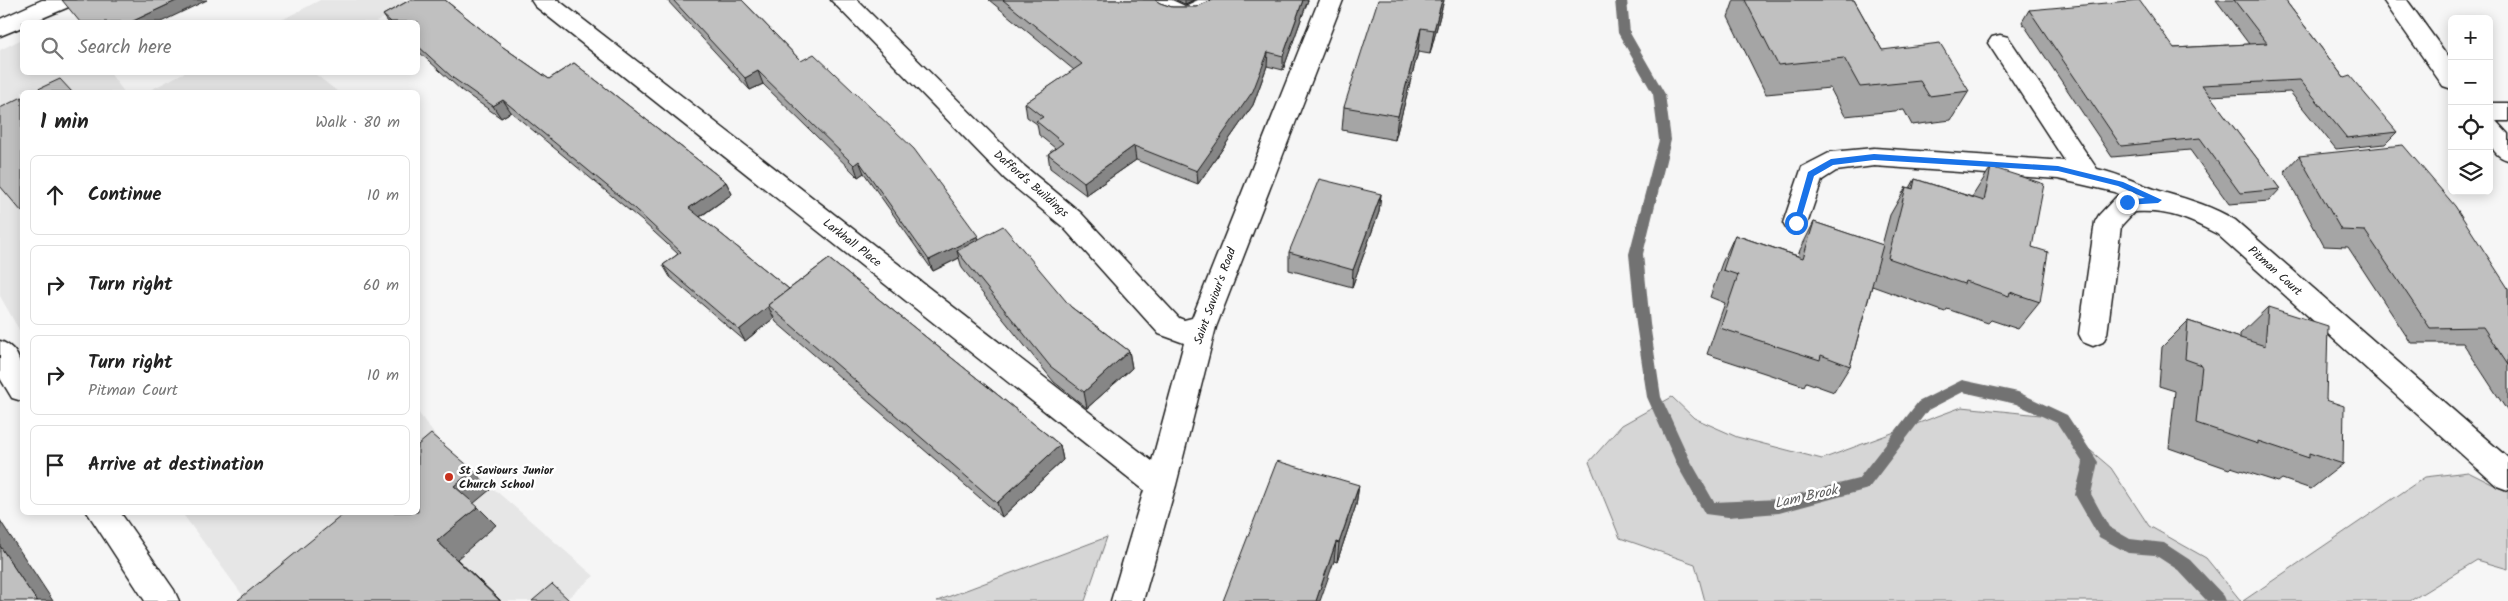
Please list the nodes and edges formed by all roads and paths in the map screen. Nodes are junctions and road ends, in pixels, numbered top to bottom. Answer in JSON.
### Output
{"nodes":[{"id":1,"x":63,"y":0,"type":"edge"},
{"id":2,"x":543,"y":0,"type":"edge"},
{"id":3,"x":843,"y":0,"type":"edge"},
{"id":4,"x":1156,"y":0,"type":"edge"},
{"id":5,"x":1214,"y":0,"type":"edge"},
{"id":6,"x":1331,"y":0,"type":"edge"},
{"id":7,"x":2395,"y":0,"type":"edge"},
{"id":8,"x":0,"y":28,"type":"edge"},
{"id":9,"x":2000,"y":43,"type":"dead end"},
{"id":10,"x":2448,"y":74,"type":"edge"},
{"id":11,"x":2493,"y":112,"type":"edge"},
{"id":12,"x":2508,"y":112,"type":"edge"},
{"id":13,"x":2493,"y":133,"type":"edge"},
{"id":14,"x":2508,"y":151,"type":"edge"},
{"id":15,"x":2088,"y":176,"type":"junction"},
{"id":16,"x":2158,"y":200,"type":"junction"},
{"id":17,"x":1796,"y":223,"type":"dead end"},
{"id":18,"x":1202,"y":327,"type":"junction"},
{"id":19,"x":2093,"y":334,"type":"dead end"},
{"id":20,"x":0,"y":353,"type":"edge"},
{"id":21,"x":20,"y":386,"type":"edge"},
{"id":22,"x":2508,"y":478,"type":"edge"},
{"id":23,"x":1161,"y":485,"type":"junction"},
{"id":24,"x":104,"y":515,"type":"edge"},
{"id":25,"x":162,"y":601,"type":"edge"},
{"id":26,"x":1128,"y":601,"type":"edge"}],
"edges":[{"from":1,"to":8,"type":"street"},
{"from":2,"to":23,"type":"street","name":"Larkhall Place"},
{"from":3,"to":18,"type":"street","name":"Dafford's Buildings"},
{"from":4,"to":5,"type":"street"},
{"from":6,"to":18,"type":"street","name":"Saint Saviour's Road"},
{"from":7,"to":10,"type":"street"},
{"from":9,"to":15,"type":"street"},
{"from":11,"to":12,"type":"street"},
{"from":13,"to":14,"type":"street"},
{"from":15,"to":16,"type":"street"},
{"from":15,"to":17,"type":"street"},
{"from":16,"to":19,"type":"street","name":"Pitman Court"},
{"from":16,"to":22,"type":"street","name":"Pitman Court"},
{"from":18,"to":23,"type":"street","name":"Saint Saviour's Road"},
{"from":20,"to":21,"type":"street"},
{"from":23,"to":26,"type":"street","name":"Saint Saviour's Road"},
{"from":24,"to":25,"type":"street"}]}
